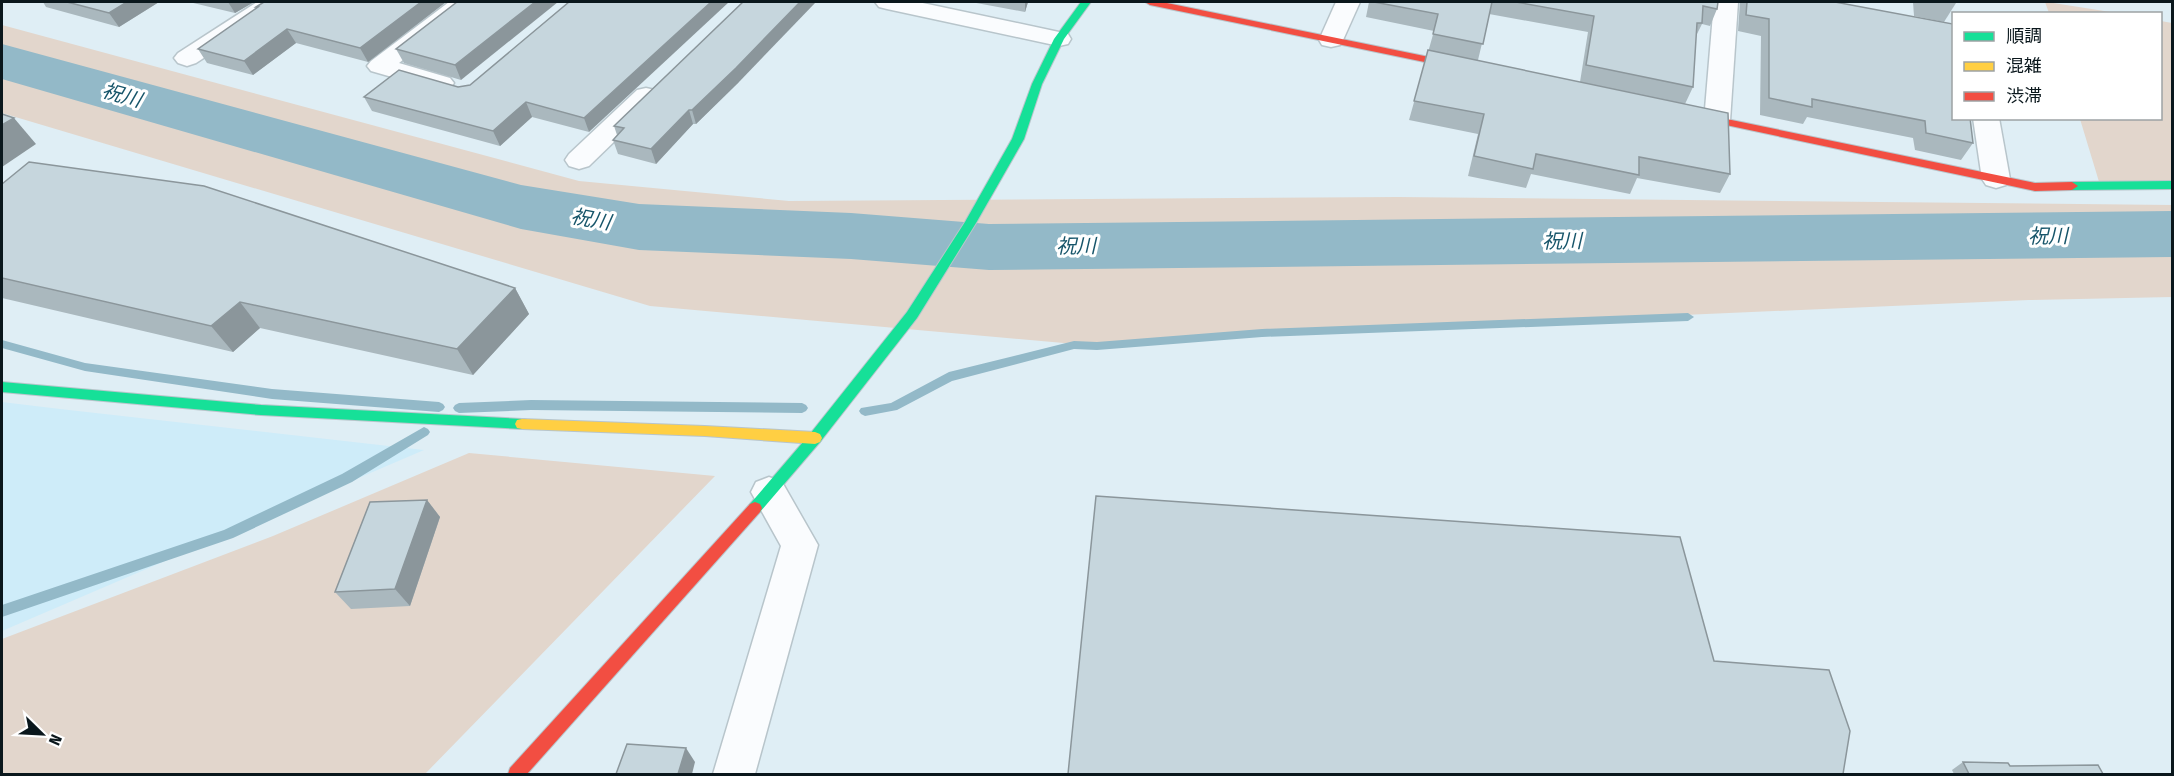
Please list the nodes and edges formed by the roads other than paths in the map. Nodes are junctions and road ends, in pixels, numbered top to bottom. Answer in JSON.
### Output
{"nodes":[{"id":1,"x":273,"y":2,"type":"edge"},
{"id":2,"x":464,"y":2,"type":"edge"},
{"id":3,"x":887,"y":2,"type":"edge"},
{"id":4,"x":1086,"y":2,"type":"edge"},
{"id":5,"x":1150,"y":2,"type":"edge"},
{"id":6,"x":1348,"y":2,"type":"edge"},
{"id":7,"x":1726,"y":2,"type":"edge"},
{"id":8,"x":1059,"y":39,"type":"junction"},
{"id":9,"x":1331,"y":40,"type":"junction"},
{"id":10,"x":187,"y":58,"type":"dead end"},
{"id":11,"x":1483,"y":72,"type":"edge"},
{"id":12,"x":662,"y":81,"type":"edge"},
{"id":13,"x":466,"y":91,"type":"edge"},
{"id":14,"x":1670,"y":111,"type":"edge"},
{"id":15,"x":1986,"y":120,"type":"edge"},
{"id":16,"x":1717,"y":121,"type":"junction"},
{"id":17,"x":579,"y":160,"type":"dead end"},
{"id":18,"x":1996,"y":179,"type":"junction"},
{"id":19,"x":2172,"y":185,"type":"edge"},
{"id":20,"x":2,"y":387,"type":"edge"},
{"id":21,"x":815,"y":438,"type":"junction"},
{"id":22,"x":769,"y":492,"type":"junction"},
{"id":23,"x":516,"y":774,"type":"edge"},
{"id":24,"x":734,"y":774,"type":"edge"}],
"edges":[{"from":1,"to":10,"type":"street"},
{"from":2,"to":13,"type":"street"},
{"from":3,"to":8,"type":"street"},
{"from":4,"to":8,"type":"street"},
{"from":5,"to":9,"type":"street"},
{"from":6,"to":9,"type":"street"},
{"from":7,"to":16,"type":"street"},
{"from":8,"to":21,"type":"street"},
{"from":9,"to":11,"type":"street"},
{"from":12,"to":17,"type":"street"},
{"from":14,"to":16,"type":"street"},
{"from":15,"to":18,"type":"street"},
{"from":16,"to":18,"type":"street"},
{"from":18,"to":19,"type":"street"},
{"from":20,"to":21,"type":"street"},
{"from":21,"to":22,"type":"street"},
{"from":22,"to":23,"type":"street"},
{"from":22,"to":24,"type":"street"}]}
